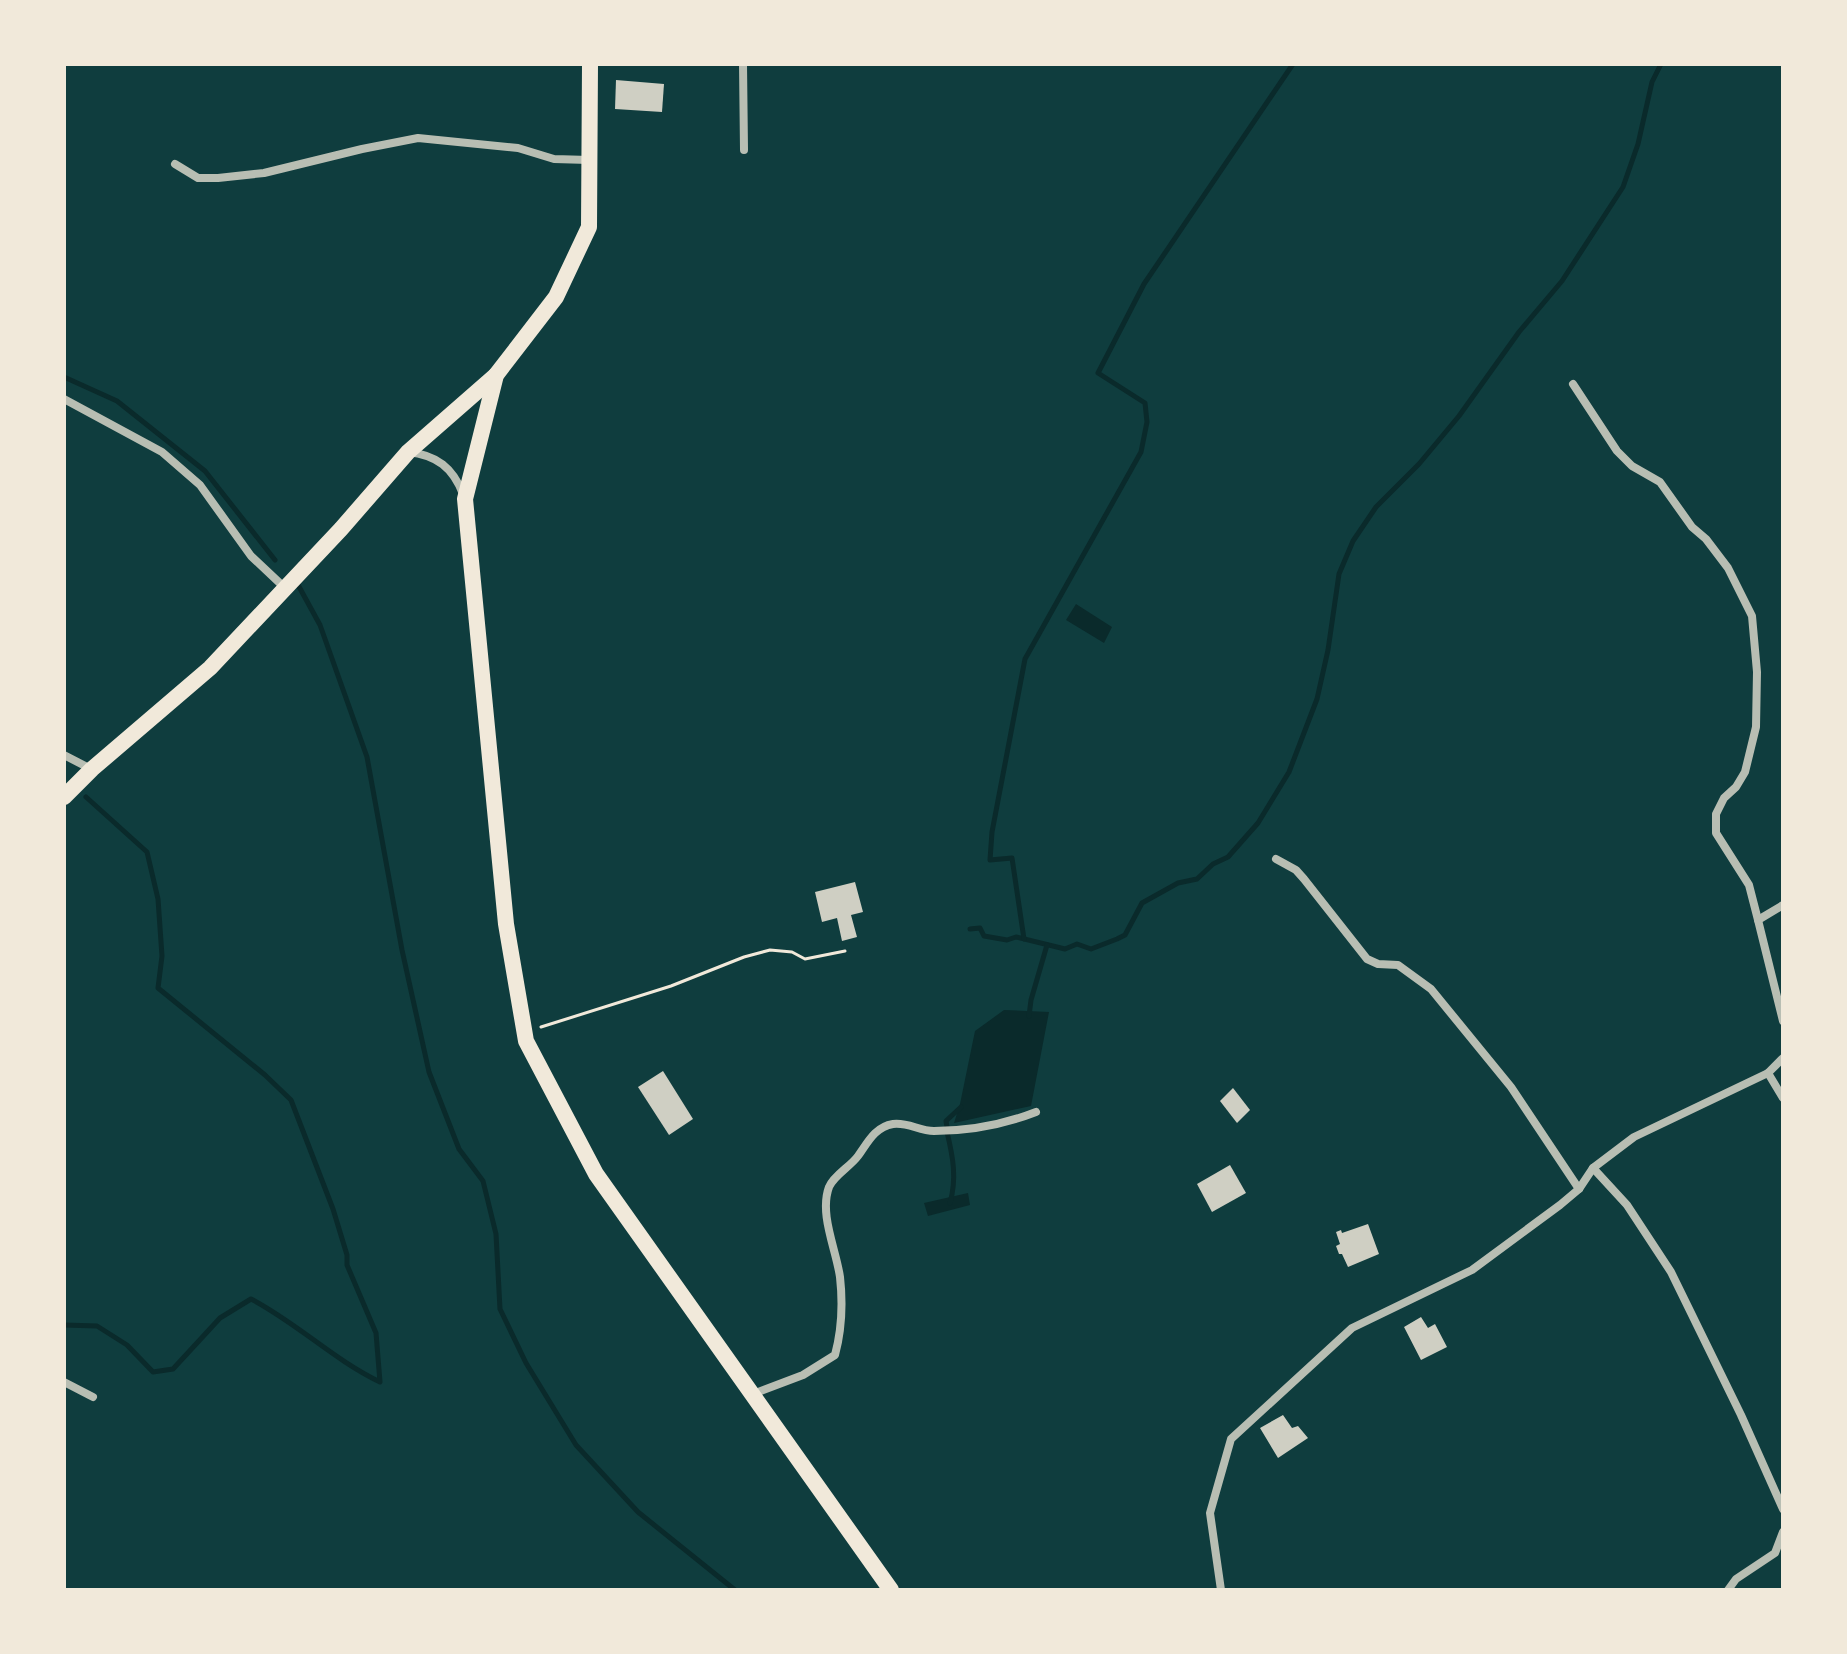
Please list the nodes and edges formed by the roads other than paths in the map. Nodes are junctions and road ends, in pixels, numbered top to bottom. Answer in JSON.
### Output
{"nodes":[{"id":1,"x":590,"y":64,"type":"edge"},
{"id":2,"x":743,"y":64,"type":"edge"},
{"id":3,"x":744,"y":150,"type":"dead end"},
{"id":4,"x":589,"y":160,"type":"junction"},
{"id":5,"x":175,"y":164,"type":"dead end"},
{"id":6,"x":496,"y":375,"type":"junction"},
{"id":7,"x":1573,"y":384,"type":"dead end"},
{"id":8,"x":64,"y":399,"type":"edge"},
{"id":9,"x":408,"y":452,"type":"junction"},
{"id":10,"x":465,"y":499,"type":"junction"},
{"id":11,"x":285,"y":588,"type":"junction"},
{"id":12,"x":64,"y":755,"type":"edge"},
{"id":13,"x":92,"y":769,"type":"junction"},
{"id":14,"x":64,"y":797,"type":"edge"},
{"id":15,"x":1276,"y":859,"type":"dead end"},
{"id":16,"x":1783,"y":905,"type":"edge"},
{"id":17,"x":1758,"y":920,"type":"junction"},
{"id":18,"x":1783,"y":1021,"type":"edge"},
{"id":19,"x":1783,"y":1058,"type":"edge"},
{"id":20,"x":1768,"y":1073,"type":"junction"},
{"id":21,"x":1783,"y":1098,"type":"edge"},
{"id":22,"x":1036,"y":1112,"type":"dead end"},
{"id":23,"x":1593,"y":1168,"type":"junction"},
{"id":24,"x":1579,"y":1189,"type":"junction"},
{"id":25,"x":64,"y":1382,"type":"edge"},
{"id":26,"x":752,"y":1394,"type":"junction"},
{"id":27,"x":93,"y":1397,"type":"dead end"},
{"id":28,"x":1783,"y":1509,"type":"edge"},
{"id":29,"x":1782,"y":1536,"type":"edge"},
{"id":30,"x":891,"y":1590,"type":"edge"},
{"id":31,"x":1221,"y":1590,"type":"edge"},
{"id":32,"x":1728,"y":1590,"type":"edge"}],
"edges":[{"from":1,"to":4,"type":"main road"},
{"from":2,"to":3,"type":"street"},
{"from":4,"to":5,"type":"street"},
{"from":4,"to":6,"type":"main road"},
{"from":6,"to":9,"type":"main road"},
{"from":6,"to":10,"type":"main road"},
{"from":7,"to":17,"type":"street"},
{"from":8,"to":11,"type":"street"},
{"from":9,"to":10,"type":"street"},
{"from":9,"to":11,"type":"main road"},
{"from":10,"to":26,"type":"main road"},
{"from":11,"to":13,"type":"main road"},
{"from":12,"to":13,"type":"street"},
{"from":13,"to":14,"type":"main road"},
{"from":15,"to":24,"type":"street"},
{"from":16,"to":17,"type":"street"},
{"from":17,"to":18,"type":"street"},
{"from":19,"to":20,"type":"street"},
{"from":20,"to":21,"type":"street"},
{"from":20,"to":23,"type":"street"},
{"from":22,"to":26,"type":"street"},
{"from":23,"to":24,"type":"street"},
{"from":23,"to":28,"type":"street"},
{"from":24,"to":31,"type":"street"},
{"from":25,"to":27,"type":"street"},
{"from":26,"to":30,"type":"main road"},
{"from":29,"to":32,"type":"street"}]}
